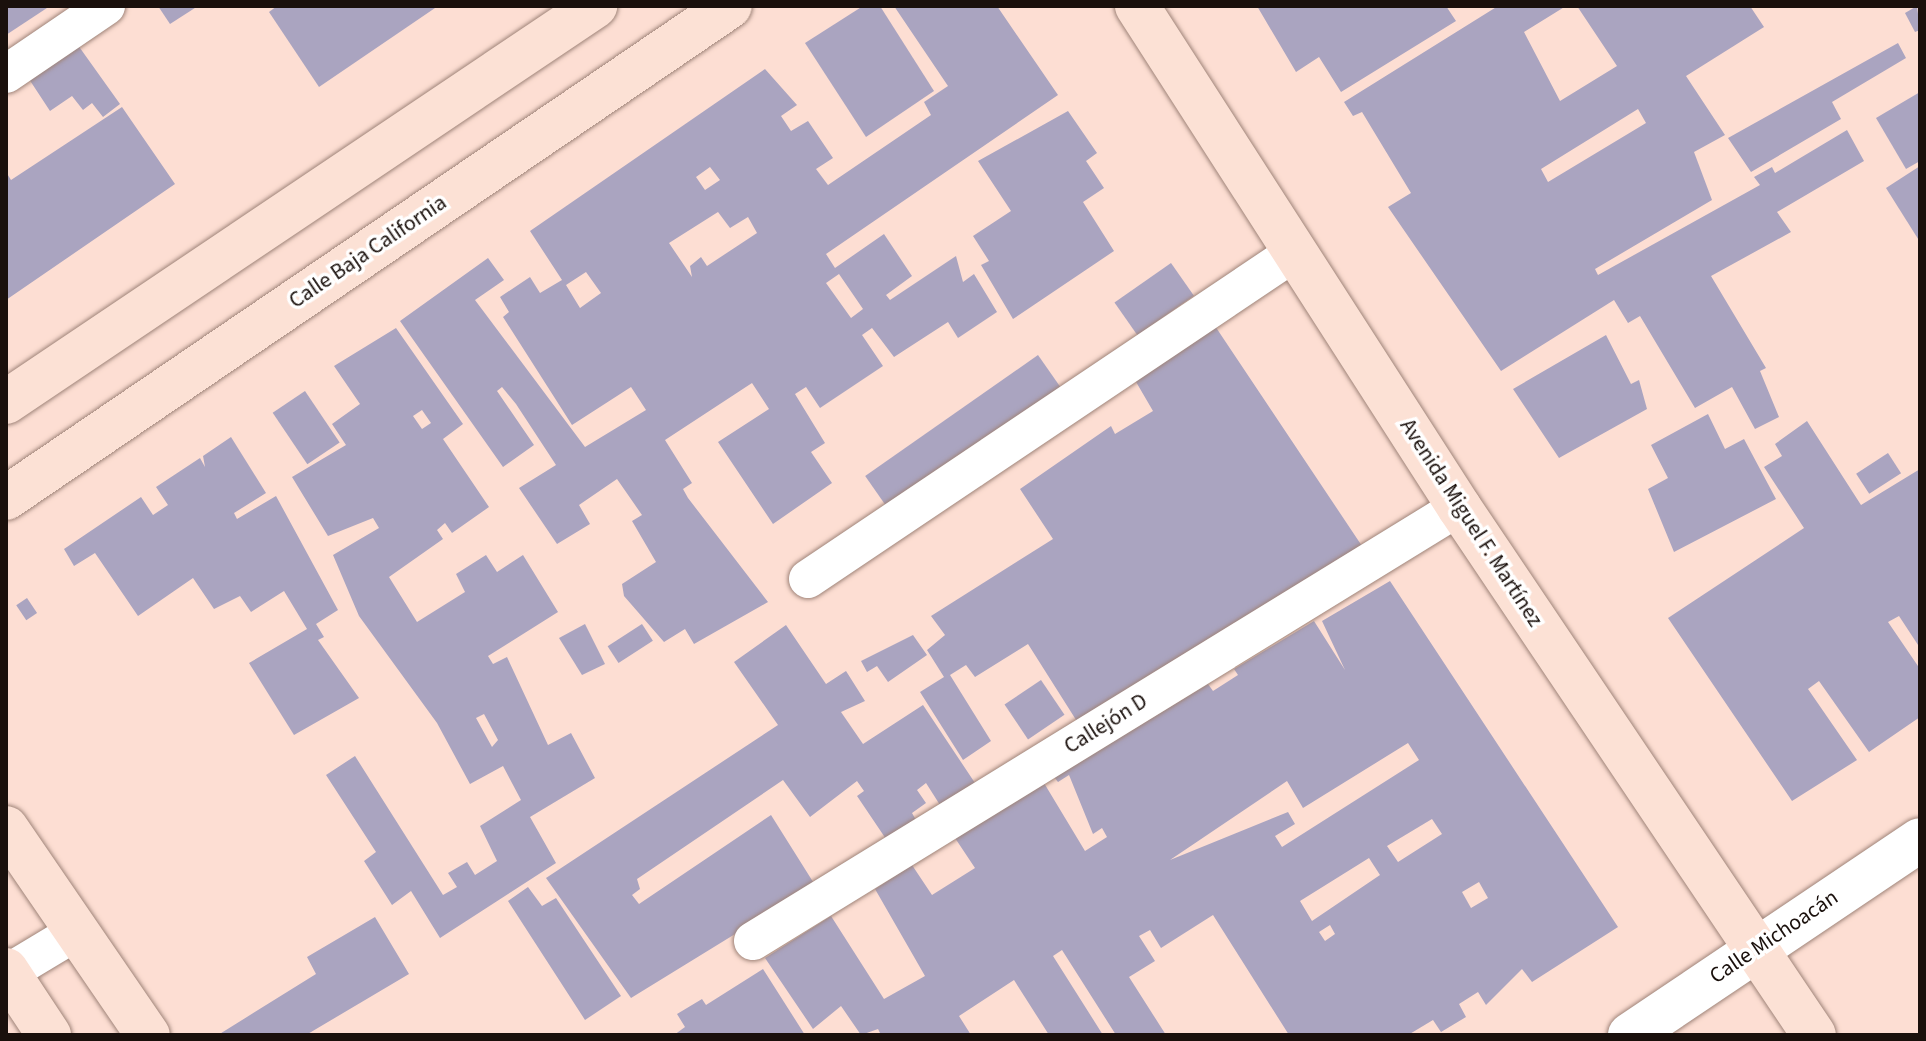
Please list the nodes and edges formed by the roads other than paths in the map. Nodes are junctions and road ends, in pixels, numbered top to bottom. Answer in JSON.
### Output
{"nodes":[{"id":1,"x":106,"y":6,"type":"edge"},
{"id":2,"x":595,"y":6,"type":"edge"},
{"id":3,"x":730,"y":6,"type":"edge"},
{"id":4,"x":1137,"y":6,"type":"edge"},
{"id":5,"x":6,"y":74,"type":"edge"},
{"id":6,"x":1295,"y":252,"type":"junction"},
{"id":7,"x":6,"y":402,"type":"edge"},
{"id":8,"x":6,"y":498,"type":"edge"},
{"id":9,"x":1459,"y":507,"type":"junction"},
{"id":10,"x":808,"y":579,"type":"dead end"},
{"id":11,"x":6,"y":828,"type":"edge"},
{"id":12,"x":1920,"y":840,"type":"edge"},
{"id":13,"x":76,"y":932,"type":"junction"},
{"id":14,"x":753,"y":941,"type":"dead end"},
{"id":15,"x":1756,"y":949,"type":"junction"},
{"id":16,"x":7,"y":972,"type":"edge"},
{"id":17,"x":49,"y":1035,"type":"edge"},
{"id":18,"x":148,"y":1035,"type":"edge"},
{"id":19,"x":1630,"y":1035,"type":"edge"},
{"id":20,"x":1814,"y":1035,"type":"edge"}],
"edges":[{"from":1,"to":5,"type":"lane"},
{"from":2,"to":7,"type":"street"},
{"from":3,"to":8,"type":"street","name":"Calle Baja California"},
{"from":4,"to":6,"type":"street","name":"Avenida Miguel F. Martínez"},
{"from":6,"to":9,"type":"street","name":"Avenida Miguel F. Martínez"},
{"from":6,"to":10,"type":"lane"},
{"from":9,"to":14,"type":"lane","name":"Callejón D"},
{"from":9,"to":15,"type":"street","name":"Avenida Miguel F. Martínez"},
{"from":11,"to":13,"type":"street"},
{"from":12,"to":15,"type":"street","name":"Calle Michoacán"},
{"from":13,"to":16,"type":"lane"},
{"from":13,"to":18,"type":"street"},
{"from":15,"to":19,"type":"street","name":"Calle Michoacán"},
{"from":15,"to":20,"type":"street","name":"Avenida Miguel F. Martínez"},
{"from":16,"to":17,"type":"street"}]}
